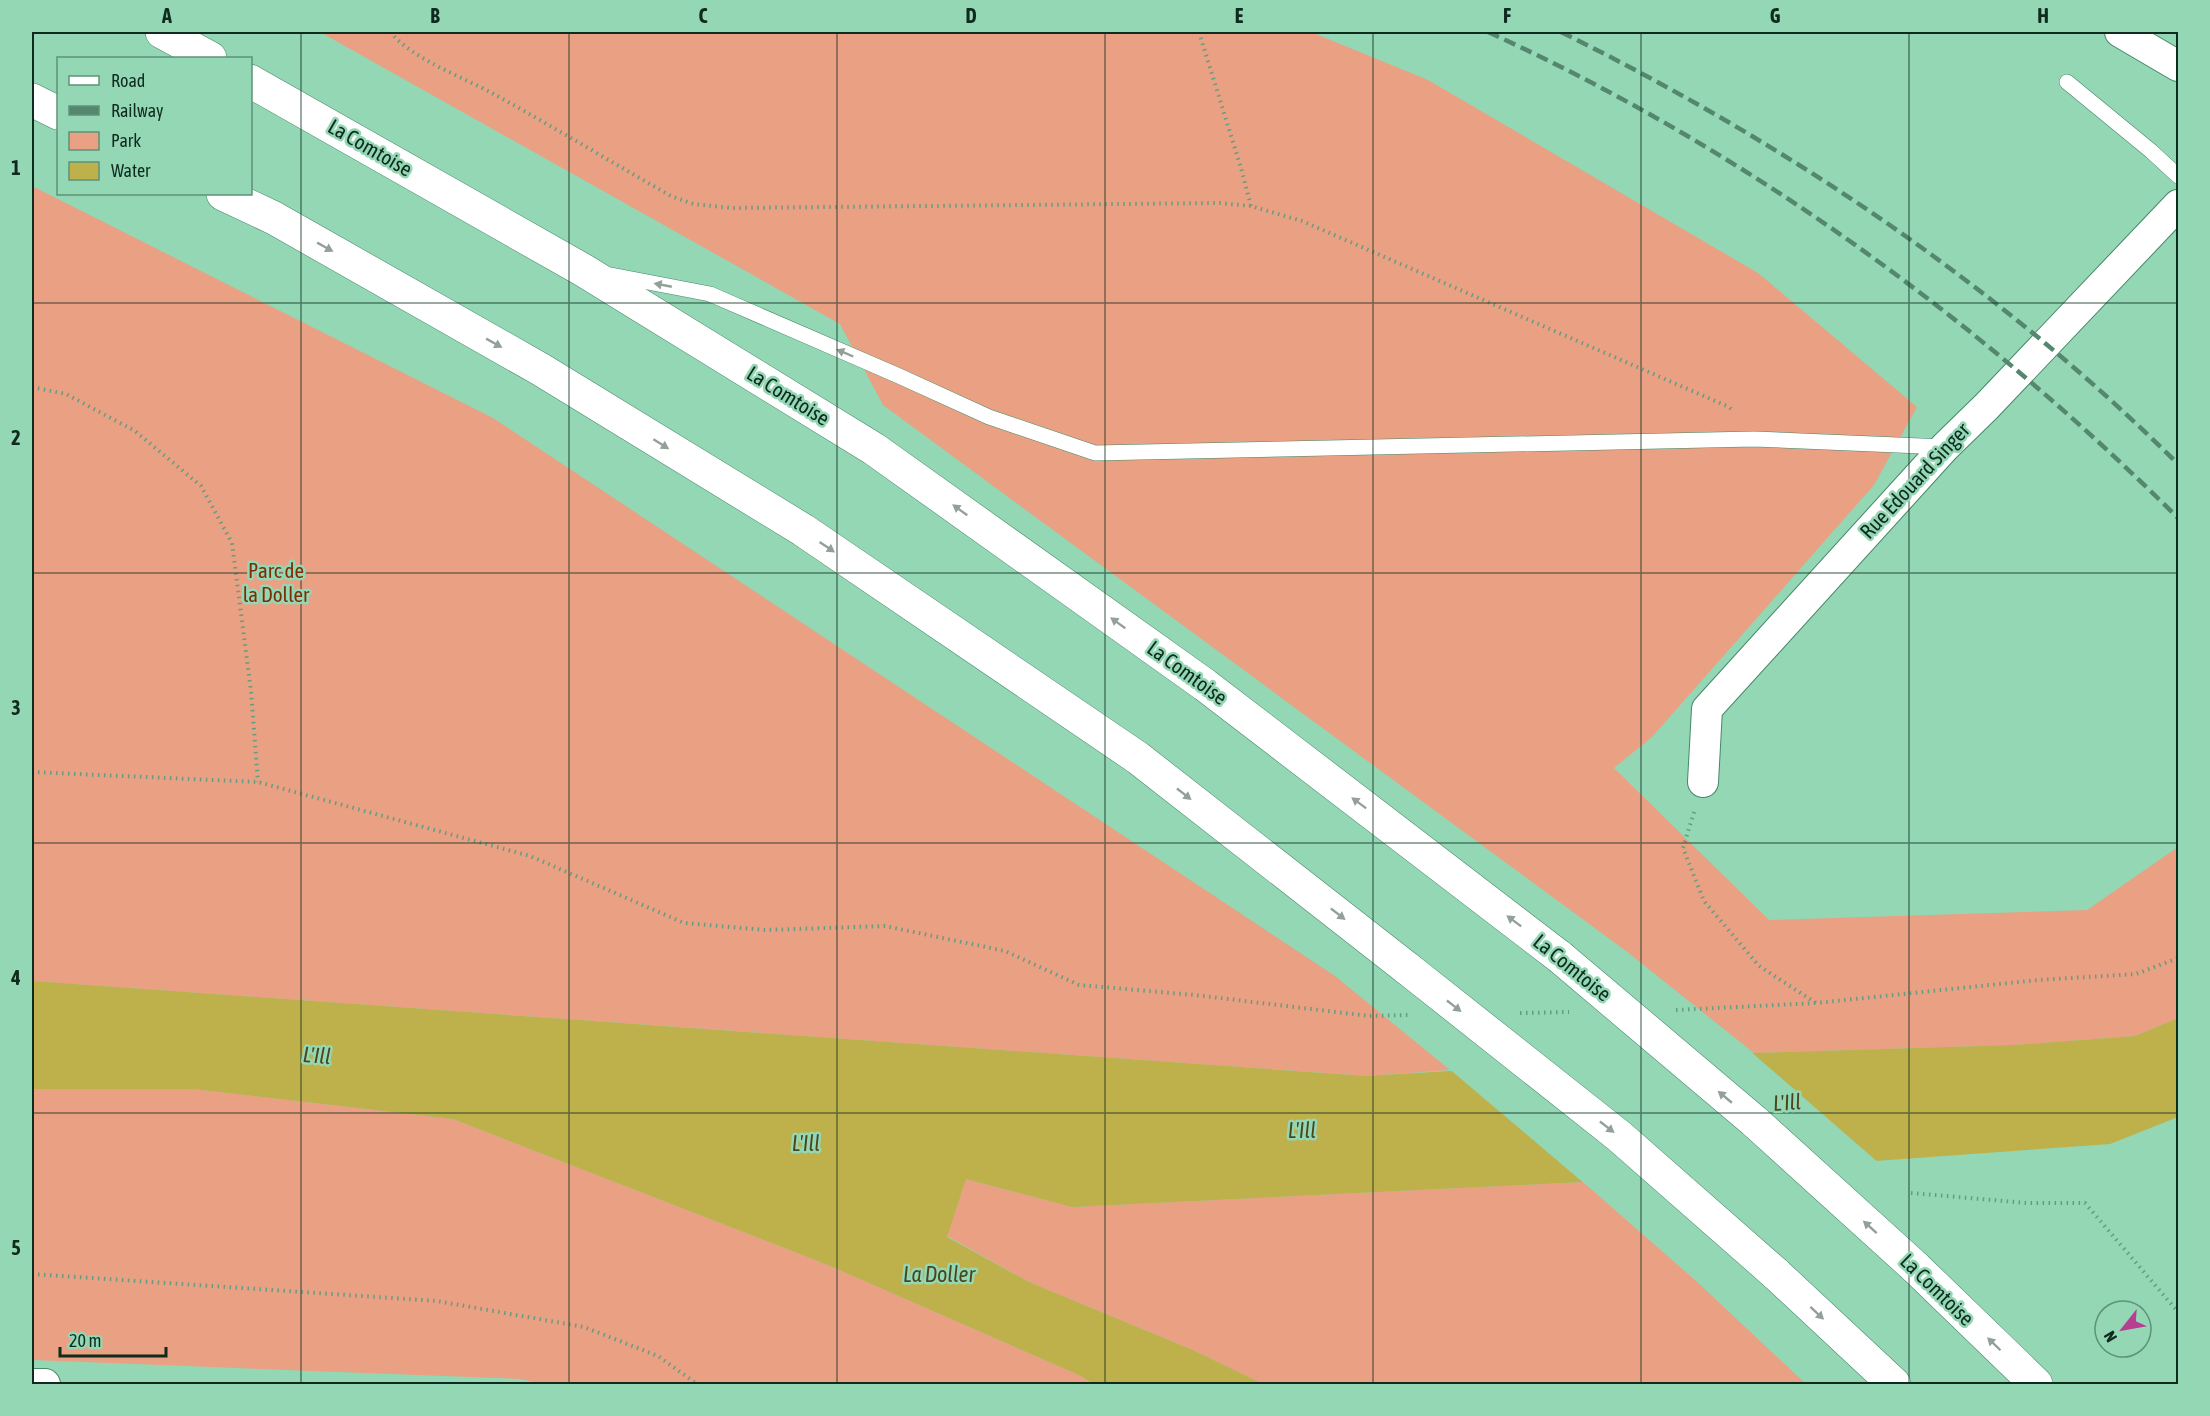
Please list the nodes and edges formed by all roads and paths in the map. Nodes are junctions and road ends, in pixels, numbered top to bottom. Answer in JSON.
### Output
{"nodes":[{"id":1,"x":162,"y":32,"type":"edge"},
{"id":2,"x":390,"y":32,"type":"edge"},
{"id":3,"x":1199,"y":32,"type":"edge"},
{"id":4,"x":2120,"y":32,"type":"edge"},
{"id":5,"x":208,"y":57,"type":"edge"},
{"id":6,"x":2178,"y":66,"type":"edge"},
{"id":7,"x":252,"y":82,"type":"edge"},
{"id":8,"x":2067,"y":82,"type":"dead end"},
{"id":9,"x":32,"y":100,"type":"edge"},
{"id":10,"x":57,"y":112,"type":"edge"},
{"id":11,"x":2178,"y":176,"type":"edge"},
{"id":12,"x":225,"y":195,"type":"edge"},
{"id":13,"x":2178,"y":205,"type":"edge"},
{"id":14,"x":1251,"y":206,"type":"junction"},
{"id":15,"x":584,"y":270,"type":"junction"},
{"id":16,"x":32,"y":387,"type":"edge"},
{"id":17,"x":1754,"y":439,"type":"junction"},
{"id":18,"x":1945,"y":447,"type":"junction"},
{"id":19,"x":32,"y":772,"type":"edge"},
{"id":20,"x":258,"y":782,"type":"junction"},
{"id":21,"x":1703,"y":782,"type":"joint"},
{"id":22,"x":2178,"y":958,"type":"edge"},
{"id":23,"x":1816,"y":1003,"type":"junction"},
{"id":24,"x":1669,"y":1010,"type":"dead end"},
{"id":25,"x":1577,"y":1012,"type":"dead end"},
{"id":26,"x":1519,"y":1013,"type":"dead end"},
{"id":27,"x":1415,"y":1015,"type":"dead end"},
{"id":28,"x":1911,"y":1193,"type":"dead end"},
{"id":29,"x":32,"y":1274,"type":"edge"},
{"id":30,"x":2178,"y":1312,"type":"edge"},
{"id":31,"x":32,"y":1384,"type":"edge"},
{"id":32,"x":45,"y":1384,"type":"edge"},
{"id":33,"x":697,"y":1384,"type":"edge"},
{"id":34,"x":1894,"y":1384,"type":"edge"},
{"id":35,"x":2036,"y":1384,"type":"edge"}],
"edges":[{"from":1,"to":5,"type":"highway"},
{"from":2,"to":14,"type":"path"},
{"from":3,"to":14,"type":"path"},
{"from":4,"to":6,"type":"street"},
{"from":7,"to":15,"type":"highway","name":"La Comtoise"},
{"from":8,"to":11,"type":"lane"},
{"from":9,"to":10,"type":"highway"},
{"from":12,"to":34,"type":"highway","one_way":true,"bridge":true},
{"from":13,"to":18,"type":"street","name":"Rue Edouard Singer"},
{"from":14,"to":17,"type":"path"},
{"from":17,"to":15,"type":"lane","one_way":true},
{"from":35,"to":15,"type":"highway","name":"La Comtoise","one_way":true,"bridge":true},
{"from":16,"to":20,"type":"path"},
{"from":17,"to":18,"type":"lane"},
{"from":18,"to":21,"type":"street","name":"Rue Edouard Singer"},
{"from":19,"to":20,"type":"path"},
{"from":20,"to":27,"type":"path"},
{"from":21,"to":23,"type":"path"},
{"from":22,"to":23,"type":"path"},
{"from":23,"to":24,"type":"path"},
{"from":25,"to":26,"type":"path"},
{"from":28,"to":30,"type":"path"},
{"from":29,"to":33,"type":"path"},
{"from":31,"to":32,"type":"street"}]}
